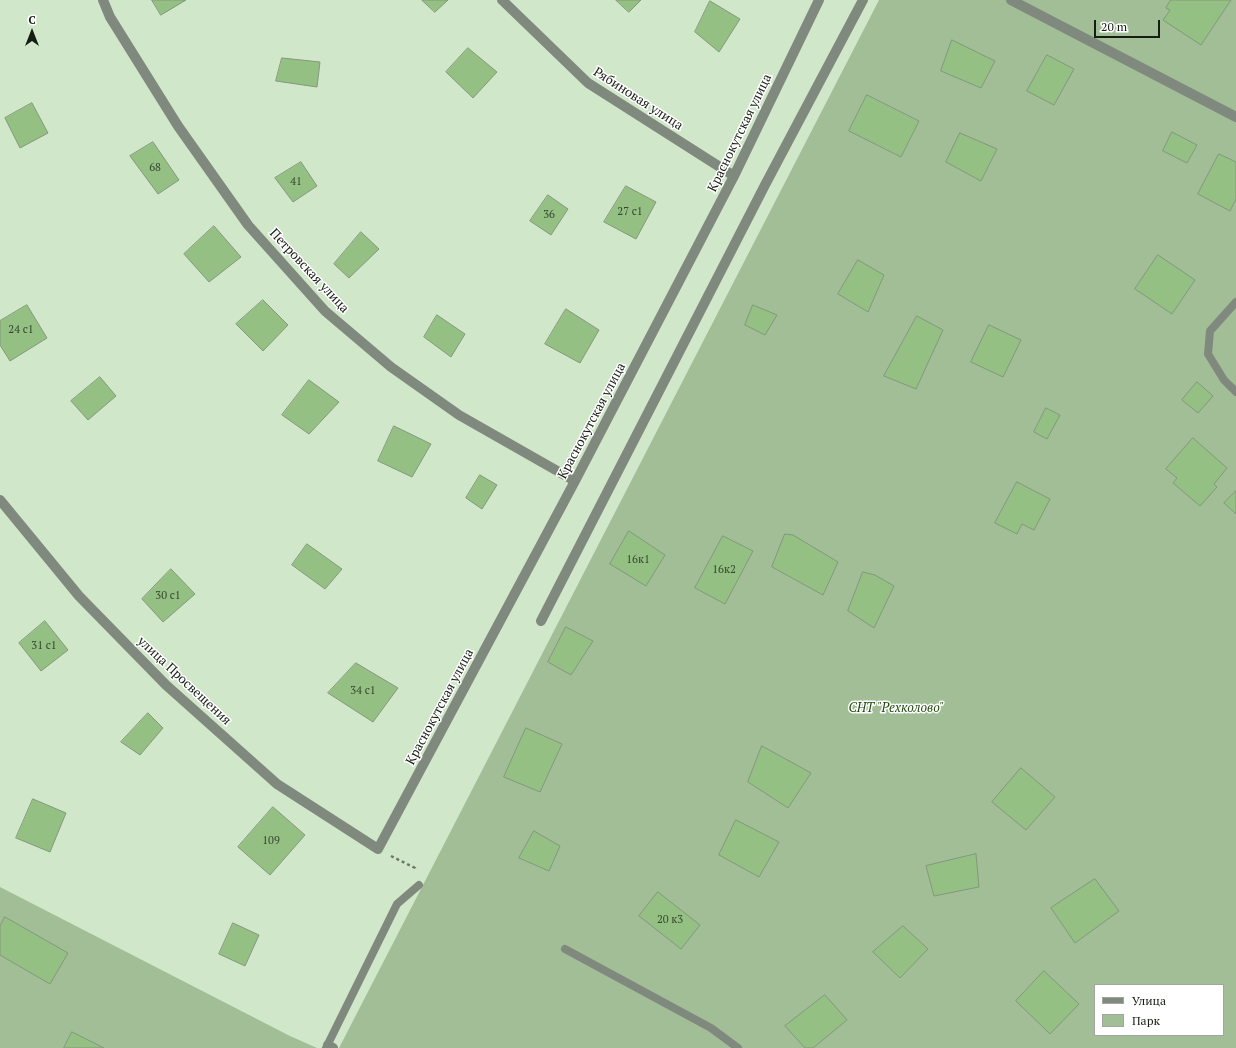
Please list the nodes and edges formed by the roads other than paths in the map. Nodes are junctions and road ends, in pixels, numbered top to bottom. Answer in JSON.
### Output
{"nodes":[{"id":1,"x":103,"y":0,"type":"edge"},
{"id":2,"x":502,"y":0,"type":"edge"},
{"id":3,"x":819,"y":0,"type":"edge"},
{"id":4,"x":863,"y":0,"type":"edge"},
{"id":5,"x":1011,"y":0,"type":"edge"},
{"id":6,"x":1236,"y":117,"type":"edge"},
{"id":7,"x":734,"y":176,"type":"junction"},
{"id":8,"x":1236,"y":302,"type":"edge"},
{"id":9,"x":1236,"y":392,"type":"edge"},
{"id":10,"x":575,"y":481,"type":"junction"},
{"id":11,"x":0,"y":500,"type":"edge"},
{"id":12,"x":541,"y":621,"type":"dead end"},
{"id":13,"x":378,"y":849,"type":"joint"},
{"id":14,"x":419,"y":885,"type":"road end"},
{"id":15,"x":565,"y":949,"type":"dead end"},
{"id":16,"x":329,"y":1047,"type":"edge"},
{"id":17,"x":738,"y":1048,"type":"edge"}],
"edges":[{"from":1,"to":10,"type":"street","name":"Петровская улица"},
{"from":2,"to":7,"type":"street","name":"Рябиновая улица"},
{"from":3,"to":7,"type":"street","name":"Краснокутская улица"},
{"from":4,"to":12,"type":"street"},
{"from":5,"to":6,"type":"street"},
{"from":7,"to":10,"type":"street","name":"Краснокутская улица"},
{"from":8,"to":9,"type":"lane"},
{"from":10,"to":13,"type":"street","name":"Краснокутская улица"},
{"from":11,"to":13,"type":"street","name":"улица Просвещения"},
{"from":14,"to":16,"type":"lane"},
{"from":15,"to":17,"type":"lane"}]}
